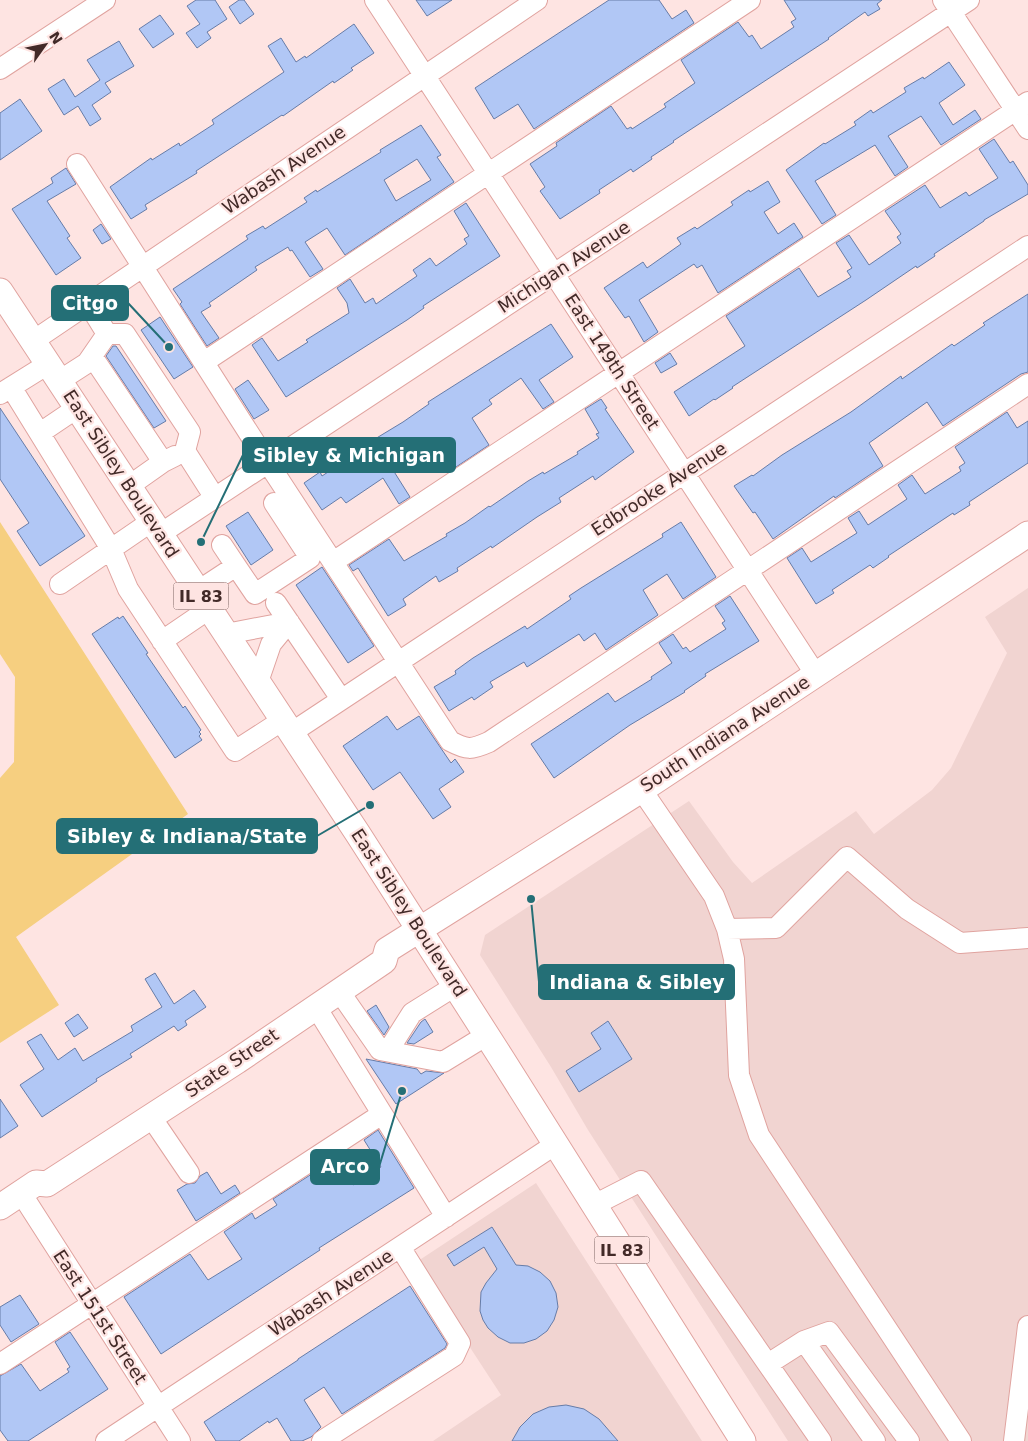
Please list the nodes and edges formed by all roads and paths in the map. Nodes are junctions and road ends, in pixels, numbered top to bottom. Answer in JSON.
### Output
{"nodes":[{"id":1,"x":105,"y":0,"type":"edge"},
{"id":2,"x":375,"y":0,"type":"edge"},
{"id":3,"x":537,"y":0,"type":"edge"},
{"id":4,"x":750,"y":0,"type":"edge"},
{"id":5,"x":969,"y":0,"type":"edge"},
{"id":6,"x":947,"y":6,"type":"edge"},
{"id":7,"x":0,"y":69,"type":"edge"},
{"id":8,"x":424,"y":76,"type":"junction"},
{"id":9,"x":1022,"y":106,"type":"edge"},
{"id":10,"x":1028,"y":129,"type":"edge"},
{"id":11,"x":77,"y":164,"type":"dead end"},
{"id":12,"x":488,"y":174,"type":"junction"},
{"id":13,"x":1028,"y":246,"type":"edge"},
{"id":14,"x":143,"y":266,"type":"junction"},
{"id":15,"x":554,"y":274,"type":"junction"},
{"id":16,"x":1,"y":294,"type":"edge"},
{"id":17,"x":88,"y":303,"type":"junction"},
{"id":18,"x":107,"y":334,"type":"junction"},
{"id":19,"x":33,"y":341,"type":"junction"},
{"id":20,"x":92,"y":356,"type":"junction"},
{"id":21,"x":204,"y":362,"type":"junction"},
{"id":22,"x":54,"y":373,"type":"junction"},
{"id":23,"x":619,"y":373,"type":"junction"},
{"id":24,"x":1028,"y":384,"type":"edge"},
{"id":25,"x":5,"y":390,"type":"edge"},
{"id":26,"x":77,"y":408,"type":"junction"},
{"id":27,"x":40,"y":433,"type":"junction"},
{"id":28,"x":185,"y":451,"type":"junction"},
{"id":29,"x":163,"y":462,"type":"junction"},
{"id":30,"x":268,"y":463,"type":"junction"},
{"id":31,"x":684,"y":473,"type":"junction"},
{"id":32,"x":129,"y":486,"type":"junction"},
{"id":33,"x":215,"y":498,"type":"junction"},
{"id":34,"x":274,"y":503,"type":"dead end"},
{"id":35,"x":156,"y":528,"type":"junction"},
{"id":36,"x":1028,"y":534,"type":"edge"},
{"id":37,"x":222,"y":544,"type":"dead end"},
{"id":38,"x":111,"y":549,"type":"junction"},
{"id":39,"x":333,"y":562,"type":"junction"},
{"id":40,"x":236,"y":566,"type":"junction"},
{"id":41,"x":747,"y":570,"type":"junction"},
{"id":42,"x":60,"y":584,"type":"dead end"},
{"id":43,"x":204,"y":600,"type":"junction"},
{"id":44,"x":276,"y":603,"type":"dead end"},
{"id":45,"x":289,"y":622,"type":"junction"},
{"id":46,"x":226,"y":634,"type":"junction"},
{"id":47,"x":162,"y":641,"type":"junction"},
{"id":48,"x":398,"y":662,"type":"junction"},
{"id":49,"x":816,"y":675,"type":"junction"},
{"id":50,"x":258,"y":682,"type":"junction"},
{"id":51,"x":341,"y":699,"type":"junction"},
{"id":52,"x":287,"y":726,"type":"junction"},
{"id":53,"x":641,"y":789,"type":"junction"},
{"id":54,"x":728,"y":929,"type":"junction"},
{"id":55,"x":419,"y":930,"type":"junction"},
{"id":56,"x":1028,"y":938,"type":"edge"},
{"id":57,"x":382,"y":948,"type":"junction"},
{"id":58,"x":455,"y":986,"type":"junction"},
{"id":59,"x":339,"y":991,"type":"junction"},
{"id":60,"x":316,"y":1007,"type":"junction"},
{"id":61,"x":487,"y":1035,"type":"junction"},
{"id":62,"x":388,"y":1051,"type":"junction"},
{"id":63,"x":382,"y":1114,"type":"junction"},
{"id":64,"x":151,"y":1117,"type":"junction"},
{"id":65,"x":556,"y":1144,"type":"junction"},
{"id":66,"x":189,"y":1173,"type":"dead end"},
{"id":67,"x":28,"y":1188,"type":"junction"},
{"id":68,"x":594,"y":1205,"type":"junction"},
{"id":69,"x":0,"y":1207,"type":"edge"},
{"id":70,"x":446,"y":1217,"type":"junction"},
{"id":71,"x":400,"y":1247,"type":"junction"},
{"id":72,"x":91,"y":1303,"type":"junction"},
{"id":73,"x":1028,"y":1326,"type":"edge"},
{"id":74,"x":804,"y":1341,"type":"junction"},
{"id":75,"x":0,"y":1364,"type":"edge"},
{"id":76,"x":768,"y":1364,"type":"junction"},
{"id":77,"x":158,"y":1407,"type":"junction"},
{"id":78,"x":106,"y":1441,"type":"edge"},
{"id":79,"x":180,"y":1441,"type":"edge"},
{"id":80,"x":322,"y":1441,"type":"edge"},
{"id":81,"x":743,"y":1441,"type":"edge"},
{"id":82,"x":821,"y":1441,"type":"edge"},
{"id":83,"x":875,"y":1441,"type":"edge"},
{"id":84,"x":910,"y":1441,"type":"edge"},
{"id":85,"x":961,"y":1441,"type":"edge"},
{"id":86,"x":1014,"y":1441,"type":"edge"}],
"edges":[{"from":1,"to":7,"type":"street"},
{"from":2,"to":8,"type":"street","name":"East 149th Street"},
{"from":3,"to":8,"type":"street","name":"Wabash Avenue"},
{"from":4,"to":12,"type":"street"},
{"from":5,"to":6,"type":"street","name":"Michigan Avenue"},
{"from":6,"to":9,"type":"street"},
{"from":6,"to":15,"type":"street","name":"Michigan Avenue"},
{"from":8,"to":12,"type":"street","name":"East 149th Street"},
{"from":8,"to":14,"type":"street","name":"Wabash Avenue"},
{"from":9,"to":10,"type":"street"},
{"from":9,"to":23,"type":"street"},
{"from":11,"to":14,"type":"street"},
{"from":12,"to":15,"type":"street","name":"East 149th Street"},
{"from":12,"to":21,"type":"street"},
{"from":13,"to":31,"type":"street","name":"Edbrooke Avenue"},
{"from":14,"to":17,"type":"street","name":"Wabash Avenue"},
{"from":14,"to":21,"type":"street"},
{"from":15,"to":23,"type":"street","name":"East 149th Street"},
{"from":15,"to":30,"type":"street","name":"Michigan Avenue"},
{"from":16,"to":19,"type":"main road","name":"East Sibley Boulevard","number":"IL 83"},
{"from":17,"to":18,"type":"street"},
{"from":17,"to":19,"type":"street","name":"Wabash Avenue"},
{"from":18,"to":20,"type":"street"},
{"from":18,"to":28,"type":"street"},
{"from":19,"to":22,"type":"main road","name":"East Sibley Boulevard","number":"IL 83"},
{"from":20,"to":22,"type":"street"},
{"from":20,"to":29,"type":"street"},
{"from":21,"to":30,"type":"street"},
{"from":22,"to":25,"type":"street"},
{"from":22,"to":26,"type":"main road","name":"East Sibley Boulevard","number":"IL 83"},
{"from":23,"to":31,"type":"street","name":"East 149th Street"},
{"from":23,"to":39,"type":"street"},
{"from":24,"to":41,"type":"street"},
{"from":25,"to":27,"type":"street"},
{"from":26,"to":27,"type":"street"},
{"from":26,"to":32,"type":"main road","name":"East Sibley Boulevard","number":"IL 83"},
{"from":27,"to":38,"type":"street"},
{"from":28,"to":29,"type":"street"},
{"from":28,"to":33,"type":"street"},
{"from":29,"to":32,"type":"street"},
{"from":30,"to":33,"type":"street","name":"Michigan Avenue"},
{"from":30,"to":39,"type":"street"},
{"from":31,"to":41,"type":"street","name":"East 149th Street"},
{"from":31,"to":48,"type":"street","name":"Edbrooke Avenue"},
{"from":32,"to":35,"type":"main road","name":"East Sibley Boulevard","number":"IL 83"},
{"from":33,"to":35,"type":"street","name":"Michigan Avenue"},
{"from":34,"to":40,"type":"street"},
{"from":35,"to":38,"type":"street","name":"Michigan Avenue"},
{"from":35,"to":43,"type":"main road","name":"East Sibley Boulevard","number":"IL 83"},
{"from":36,"to":49,"type":"main road","name":"South Indiana Avenue"},
{"from":37,"to":40,"type":"street"},
{"from":38,"to":42,"type":"street","name":"Michigan Avenue"},
{"from":38,"to":47,"type":"street"},
{"from":39,"to":48,"type":"street"},
{"from":40,"to":43,"type":"street"},
{"from":41,"to":48,"type":"street"},
{"from":41,"to":49,"type":"street","name":"East 149th Street"},
{"from":43,"to":46,"type":"main road","name":"East Sibley Boulevard","number":"IL 83"},
{"from":43,"to":47,"type":"street"},
{"from":44,"to":45,"type":"street"},
{"from":45,"to":46,"type":"street"},
{"from":45,"to":50,"type":"street"},
{"from":45,"to":51,"type":"street"},
{"from":46,"to":50,"type":"main road","name":"East Sibley Boulevard","number":"IL 83"},
{"from":47,"to":52,"type":"street","name":"Edbrooke Avenue"},
{"from":48,"to":51,"type":"street","name":"Edbrooke Avenue"},
{"from":49,"to":53,"type":"main road","name":"South Indiana Avenue"},
{"from":50,"to":52,"type":"main road","name":"East Sibley Boulevard","number":"IL 83"},
{"from":51,"to":52,"type":"street","name":"Edbrooke Avenue"},
{"from":52,"to":55,"type":"main road","name":"East Sibley Boulevard","number":"IL 83"},
{"from":53,"to":54,"type":"street"},
{"from":53,"to":55,"type":"main road","name":"South Indiana Avenue"},
{"from":54,"to":56,"type":"street"},
{"from":54,"to":85,"type":"street"},
{"from":55,"to":57,"type":"main road","name":"State Street"},
{"from":55,"to":58,"type":"main road","name":"East Sibley Boulevard","number":"IL 83"},
{"from":57,"to":59,"type":"main road","name":"State Street"},
{"from":57,"to":67,"type":"main road","name":"State Street"},
{"from":58,"to":61,"type":"main road","name":"East Sibley Boulevard","number":"IL 83"},
{"from":58,"to":62,"type":"street"},
{"from":59,"to":60,"type":"main road","name":"State Street"},
{"from":59,"to":62,"type":"street"},
{"from":60,"to":63,"type":"street"},
{"from":60,"to":64,"type":"main road","name":"State Street"},
{"from":61,"to":62,"type":"street"},
{"from":61,"to":65,"type":"main road","name":"East Sibley Boulevard","number":"IL 83"},
{"from":63,"to":70,"type":"street"},
{"from":63,"to":72,"type":"street"},
{"from":64,"to":66,"type":"street"},
{"from":64,"to":67,"type":"main road","name":"State Street"},
{"from":65,"to":68,"type":"main road","name":"East Sibley Boulevard","number":"IL 83"},
{"from":65,"to":70,"type":"street","name":"Wabash Avenue"},
{"from":67,"to":69,"type":"main road","name":"State Street"},
{"from":67,"to":72,"type":"street","name":"East 151st Street"},
{"from":68,"to":76,"type":"street"},
{"from":68,"to":81,"type":"main road","name":"East Sibley Boulevard","number":"IL 83"},
{"from":70,"to":71,"type":"street","name":"Wabash Avenue"},
{"from":71,"to":77,"type":"street","name":"Wabash Avenue"},
{"from":71,"to":80,"type":"street"},
{"from":72,"to":75,"type":"street"},
{"from":72,"to":77,"type":"street","name":"East 151st Street"},
{"from":73,"to":86,"type":"street"},
{"from":74,"to":76,"type":"street"},
{"from":74,"to":83,"type":"street"},
{"from":74,"to":84,"type":"street"},
{"from":76,"to":82,"type":"street"},
{"from":77,"to":78,"type":"street","name":"Wabash Avenue"},
{"from":77,"to":79,"type":"street","name":"East 151st Street"}]}
